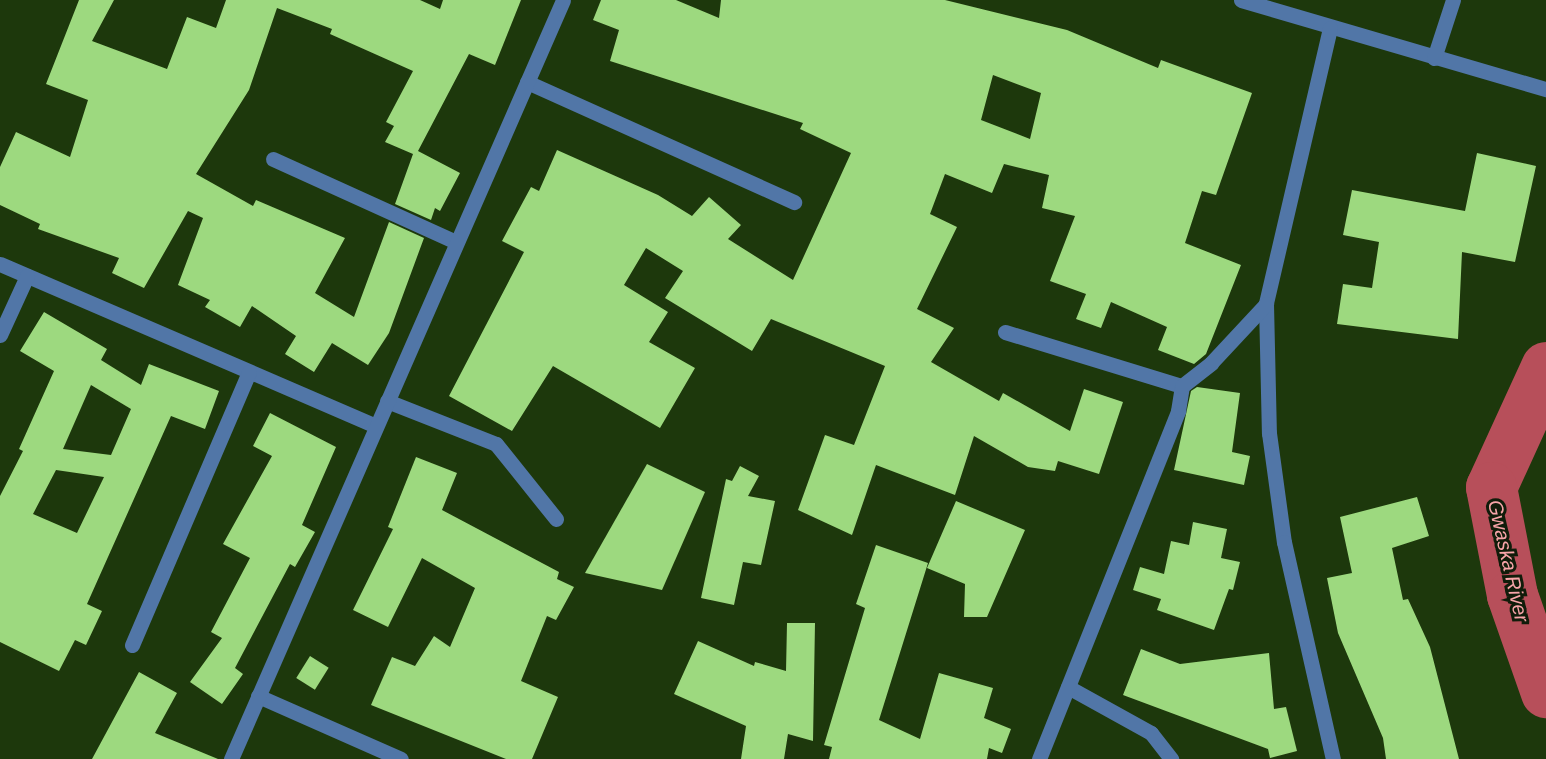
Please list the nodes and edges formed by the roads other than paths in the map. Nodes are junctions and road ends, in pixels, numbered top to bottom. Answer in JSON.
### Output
{"nodes":[{"id":1,"x":563,"y":0,"type":"edge"},
{"id":2,"x":1241,"y":0,"type":"edge"},
{"id":3,"x":1453,"y":0,"type":"edge"},
{"id":4,"x":1330,"y":28,"type":"junction"},
{"id":5,"x":1434,"y":58,"type":"junction"},
{"id":6,"x":527,"y":82,"type":"junction"},
{"id":7,"x":1546,"y":89,"type":"edge"},
{"id":8,"x":273,"y":159,"type":"dead end"},
{"id":9,"x":794,"y":202,"type":"dead end"},
{"id":10,"x":456,"y":243,"type":"junction"},
{"id":11,"x":0,"y":264,"type":"edge"},
{"id":12,"x":27,"y":276,"type":"junction"},
{"id":13,"x":1266,"y":304,"type":"junction"},
{"id":14,"x":1005,"y":332,"type":"dead end"},
{"id":15,"x":0,"y":334,"type":"edge"},
{"id":16,"x":249,"y":372,"type":"junction"},
{"id":17,"x":1182,"y":386,"type":"junction"},
{"id":18,"x":387,"y":401,"type":"junction"},
{"id":19,"x":376,"y":426,"type":"junction"},
{"id":20,"x":556,"y":519,"type":"dead end"},
{"id":21,"x":132,"y":645,"type":"dead end"},
{"id":22,"x":1068,"y":687,"type":"junction"},
{"id":23,"x":258,"y":696,"type":"junction"},
{"id":24,"x":231,"y":759,"type":"edge"},
{"id":25,"x":401,"y":759,"type":"edge"},
{"id":26,"x":1039,"y":759,"type":"edge"},
{"id":27,"x":1171,"y":759,"type":"edge"},
{"id":28,"x":1333,"y":759,"type":"edge"}],
"edges":[{"from":1,"to":6,"type":"street"},
{"from":2,"to":4,"type":"street"},
{"from":3,"to":5,"type":"street"},
{"from":4,"to":5,"type":"street"},
{"from":4,"to":13,"type":"street"},
{"from":5,"to":7,"type":"street"},
{"from":6,"to":9,"type":"street"},
{"from":6,"to":10,"type":"street"},
{"from":8,"to":10,"type":"street"},
{"from":10,"to":18,"type":"street"},
{"from":11,"to":12,"type":"street"},
{"from":12,"to":15,"type":"street"},
{"from":12,"to":16,"type":"street"},
{"from":13,"to":17,"type":"street"},
{"from":13,"to":28,"type":"street"},
{"from":14,"to":17,"type":"street"},
{"from":16,"to":19,"type":"street"},
{"from":16,"to":21,"type":"street"},
{"from":17,"to":22,"type":"street"},
{"from":18,"to":19,"type":"street"},
{"from":18,"to":20,"type":"street"},
{"from":19,"to":23,"type":"street"},
{"from":22,"to":26,"type":"street"},
{"from":22,"to":27,"type":"street"},
{"from":23,"to":24,"type":"street"},
{"from":23,"to":25,"type":"street"}]}
